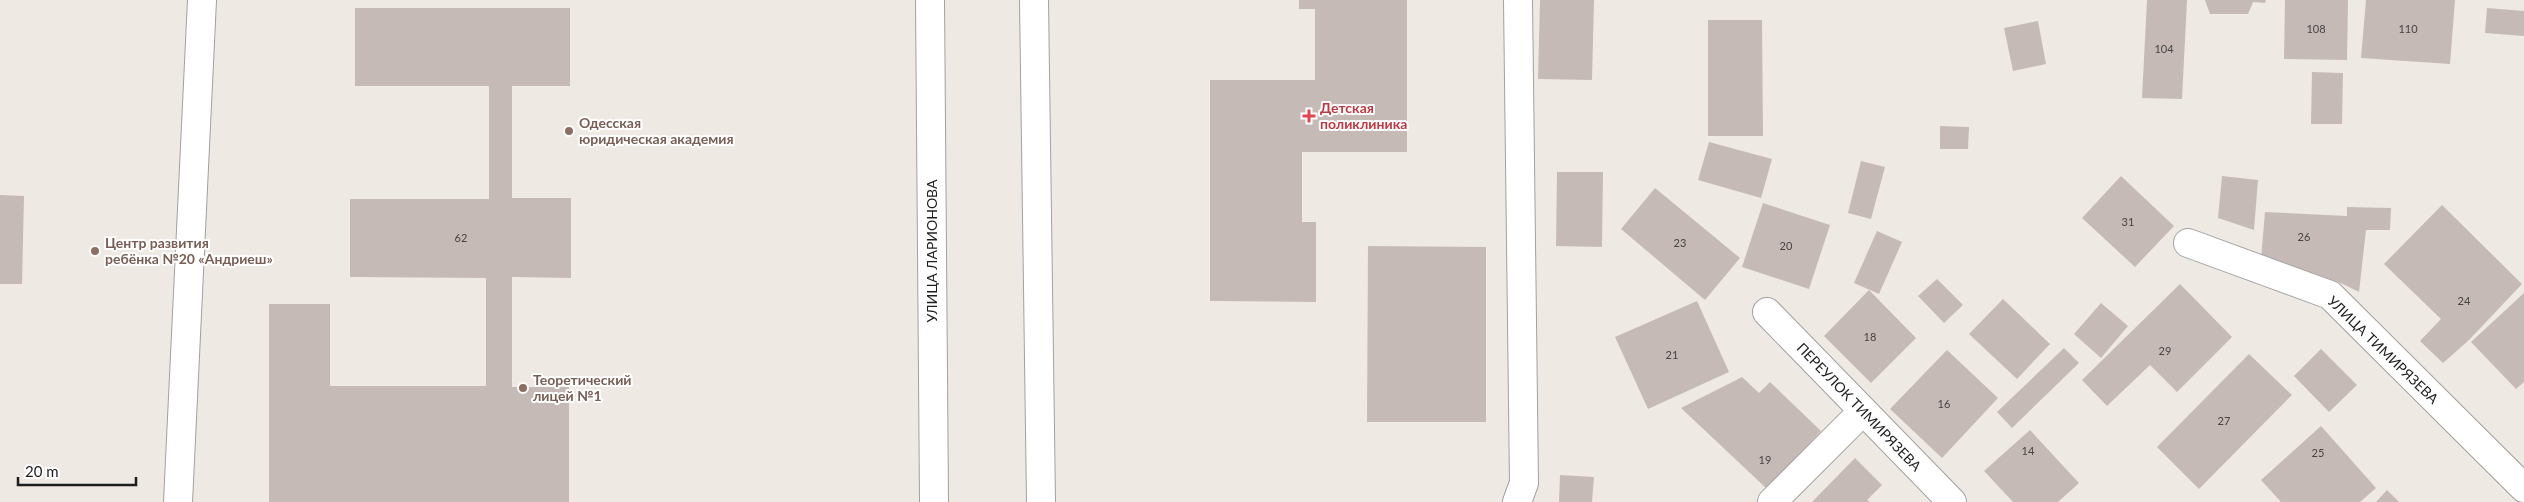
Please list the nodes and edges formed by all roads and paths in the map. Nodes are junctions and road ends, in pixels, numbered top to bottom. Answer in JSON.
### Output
{"nodes":[{"id":1,"x":202,"y":0,"type":"edge"},
{"id":2,"x":930,"y":0,"type":"edge"},
{"id":3,"x":1034,"y":0,"type":"edge"},
{"id":4,"x":1518,"y":0,"type":"edge"},
{"id":5,"x":2188,"y":243,"type":"dead end"},
{"id":6,"x":1767,"y":312,"type":"dead end"},
{"id":7,"x":1862,"y":412,"type":"junction"},
{"id":8,"x":2524,"y":488,"type":"edge"},
{"id":9,"x":178,"y":502,"type":"edge"},
{"id":10,"x":934,"y":502,"type":"edge"},
{"id":11,"x":1041,"y":502,"type":"edge"},
{"id":12,"x":1517,"y":502,"type":"edge"},
{"id":13,"x":1772,"y":502,"type":"edge"},
{"id":14,"x":1952,"y":502,"type":"edge"}],
"edges":[{"from":1,"to":9,"type":"street"},
{"from":2,"to":10,"type":"street","name":"УЛИЦА ЛАРИОНОВА"},
{"from":3,"to":11,"type":"street"},
{"from":4,"to":12,"type":"street"},
{"from":5,"to":8,"type":"street","name":"УЛИЦА ТИМИРЯЗЕВА"},
{"from":6,"to":7,"type":"street","name":"ПЕРЕУЛОК ТИМИРЯЗЕВА"},
{"from":7,"to":13,"type":"street"},
{"from":7,"to":14,"type":"street","name":"ПЕРЕУЛОК ТИМИРЯЗЕВА"}]}
